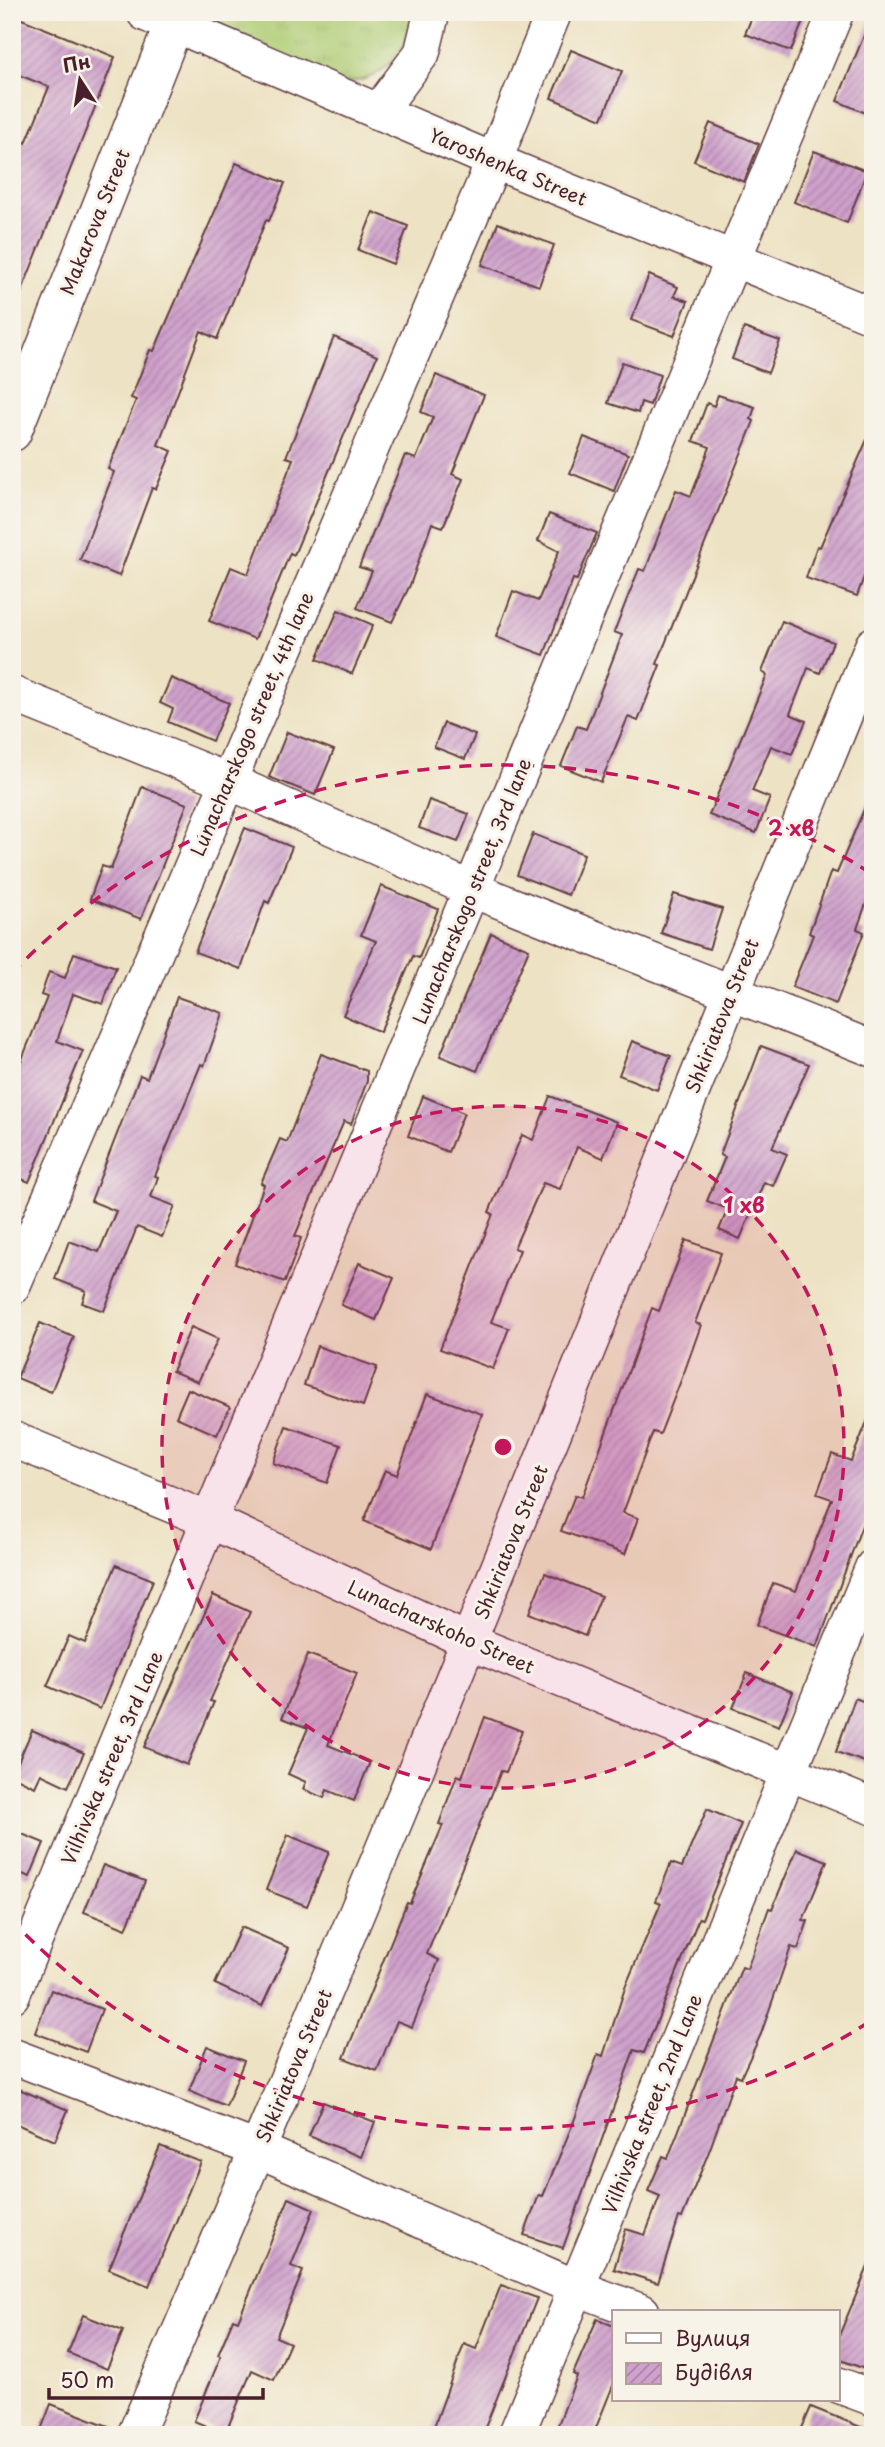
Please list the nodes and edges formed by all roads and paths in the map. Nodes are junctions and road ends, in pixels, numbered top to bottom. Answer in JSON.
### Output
{"nodes":[{"id":1,"x":432,"y":12,"type":"edge"},
{"id":2,"x":554,"y":12,"type":"edge"},
{"id":3,"x":836,"y":12,"type":"edge"},
{"id":4,"x":170,"y":15,"type":"edge"},
{"id":5,"x":378,"y":112,"type":"junction"},
{"id":6,"x":494,"y":161,"type":"junction"},
{"id":7,"x":731,"y":260,"type":"junction"},
{"id":8,"x":873,"y":316,"type":"edge"},
{"id":9,"x":12,"y":432,"type":"edge"},
{"id":10,"x":873,"y":645,"type":"edge"},
{"id":11,"x":12,"y":694,"type":"edge"},
{"id":12,"x":228,"y":780,"type":"junction"},
{"id":13,"x":473,"y":890,"type":"junction"},
{"id":14,"x":731,"y":993,"type":"junction"},
{"id":15,"x":873,"y":1049,"type":"edge"},
{"id":16,"x":12,"y":1287,"type":"edge"},
{"id":17,"x":12,"y":1439,"type":"edge"},
{"id":18,"x":211,"y":1521,"type":"junction"},
{"id":19,"x":873,"y":1567,"type":"edge"},
{"id":20,"x":470,"y":1642,"type":"junction"},
{"id":21,"x":789,"y":1774,"type":"junction"},
{"id":22,"x":873,"y":1807,"type":"edge"},
{"id":23,"x":12,"y":1995,"type":"edge"},
{"id":24,"x":12,"y":2056,"type":"edge"},
{"id":25,"x":259,"y":2150,"type":"junction"},
{"id":26,"x":577,"y":2288,"type":"junction"},
{"id":27,"x":637,"y":2310,"type":"edge"},
{"id":28,"x":840,"y":2386,"type":"edge"},
{"id":29,"x":873,"y":2398,"type":"edge"},
{"id":30,"x":135,"y":2435,"type":"edge"},
{"id":31,"x":516,"y":2435,"type":"edge"}],
"edges":[{"from":1,"to":5,"type":"street"},
{"from":2,"to":6,"type":"street","name":"Lunacharskogo street, 4th lane"},
{"from":3,"to":7,"type":"street","name":"Lunacharskogo street, 3rd lane"},
{"from":4,"to":5,"type":"street","name":"Yaroshenka Street"},
{"from":4,"to":9,"type":"street","name":"Makarova Street"},
{"from":5,"to":6,"type":"street","name":"Yaroshenka Street"},
{"from":6,"to":7,"type":"street","name":"Yaroshenka Street"},
{"from":6,"to":12,"type":"street","name":"Lunacharskogo street, 4th lane"},
{"from":7,"to":8,"type":"street","name":"Yaroshenka Street"},
{"from":7,"to":13,"type":"street","name":"Lunacharskogo street, 3rd lane"},
{"from":10,"to":14,"type":"street","name":"Shkiriatova Street"},
{"from":11,"to":12,"type":"street"},
{"from":12,"to":13,"type":"street"},
{"from":12,"to":16,"type":"street","name":"Lunacharskogo street, 4th lane"},
{"from":13,"to":14,"type":"street"},
{"from":13,"to":18,"type":"street","name":"Lunacharskogo street, 3rd lane"},
{"from":14,"to":15,"type":"street"},
{"from":14,"to":20,"type":"street","name":"Shkiriatova Street"},
{"from":17,"to":18,"type":"street","name":"Lunacharskoho Street"},
{"from":18,"to":20,"type":"street","name":"Lunacharskoho Street"},
{"from":18,"to":23,"type":"street","name":"Vilhivska street, 3rd Lane"},
{"from":19,"to":21,"type":"street","name":"Vilhivska street, 2nd Lane"},
{"from":20,"to":21,"type":"street","name":"Lunacharskoho Street"},
{"from":20,"to":25,"type":"street","name":"Shkiriatova Street"},
{"from":21,"to":22,"type":"street","name":"Lunacharskoho Street"},
{"from":21,"to":26,"type":"street","name":"Vilhivska street, 2nd Lane"},
{"from":24,"to":25,"type":"street"},
{"from":25,"to":26,"type":"street"},
{"from":25,"to":30,"type":"street","name":"Shkiriatova Street"},
{"from":26,"to":27,"type":"street"},
{"from":26,"to":31,"type":"street","name":"Vilhivska street, 2nd Lane"},
{"from":28,"to":29,"type":"street"}]}
